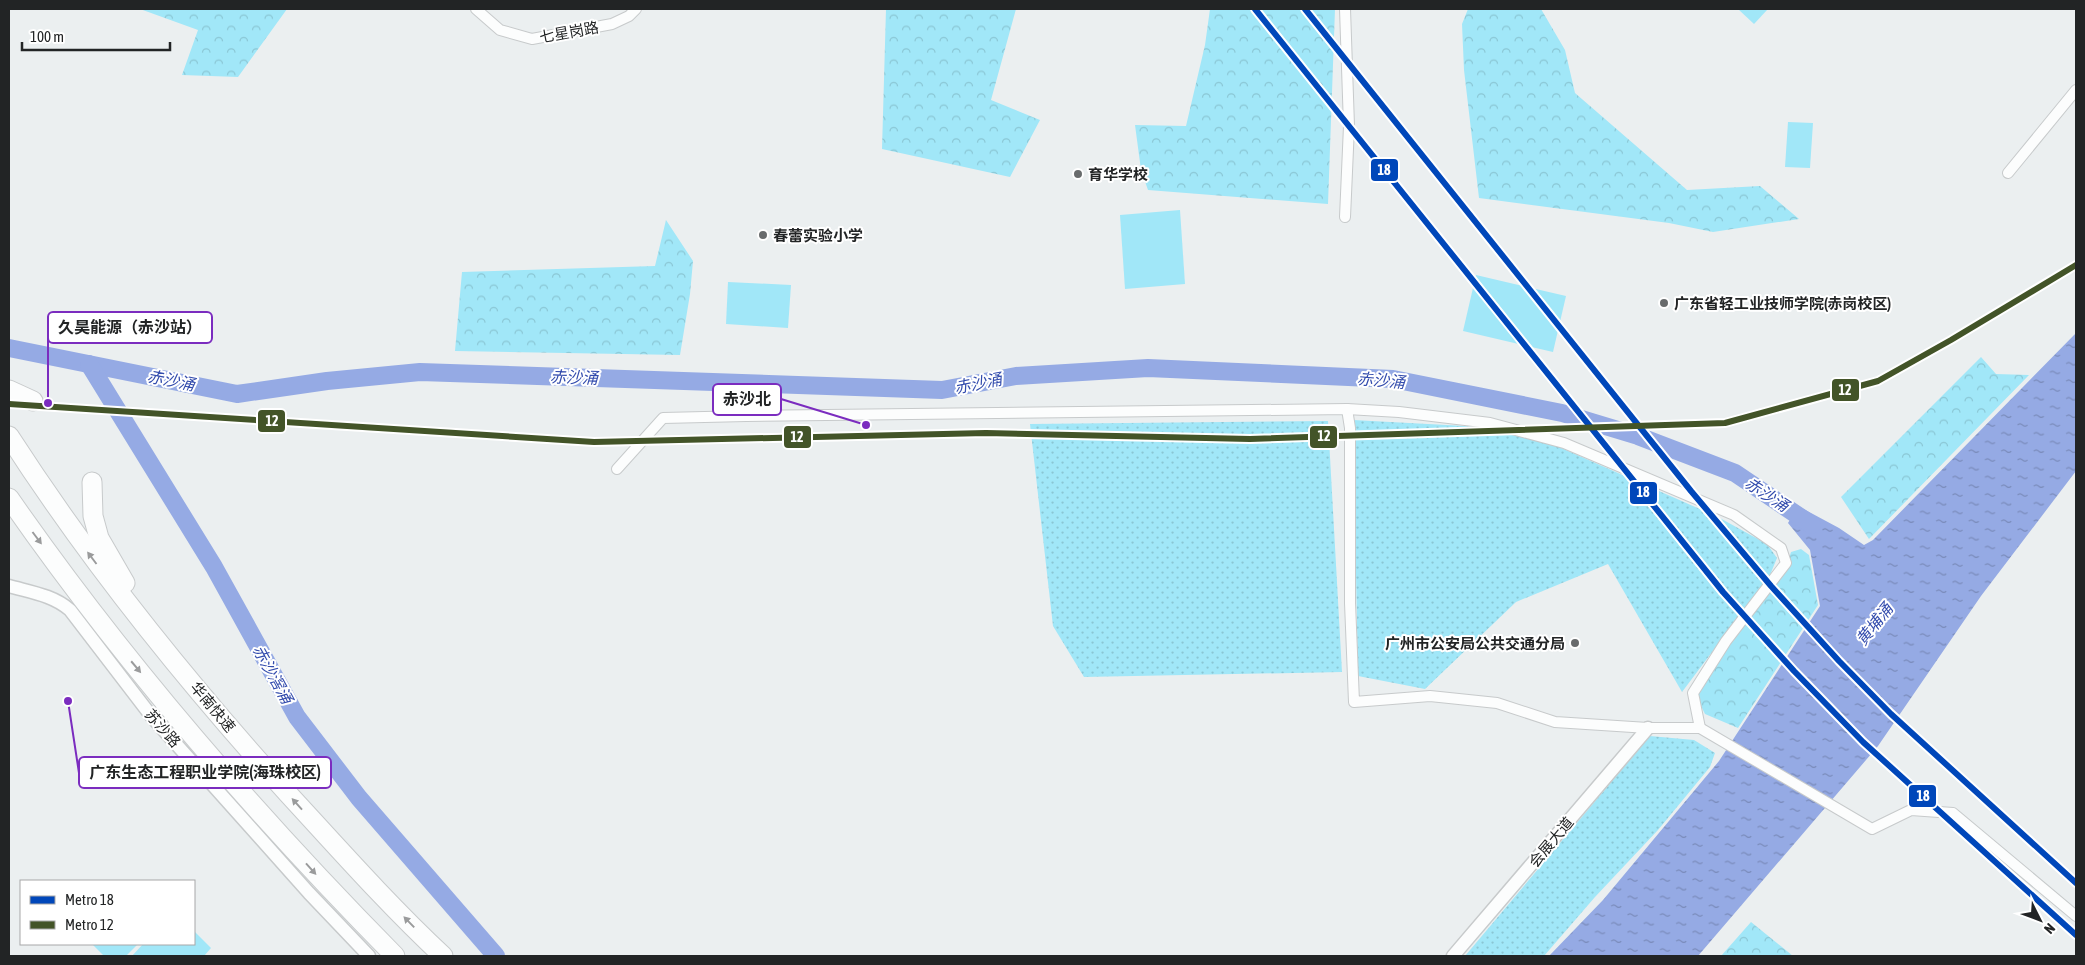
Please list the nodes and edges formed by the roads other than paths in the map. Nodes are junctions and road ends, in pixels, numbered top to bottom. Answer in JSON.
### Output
{"nodes":[{"id":1,"x":476,"y":9,"type":"edge"},
{"id":2,"x":636,"y":9,"type":"edge"},
{"id":3,"x":1345,"y":9,"type":"edge"},
{"id":4,"x":2076,"y":90,"type":"edge"},
{"id":5,"x":2008,"y":173,"type":"dead end"},
{"id":6,"x":1345,"y":217,"type":"dead end"},
{"id":7,"x":9,"y":390,"type":"edge"},
{"id":8,"x":33,"y":401,"type":"dead end"},
{"id":9,"x":1347,"y":409,"type":"junction"},
{"id":10,"x":9,"y":436,"type":"edge"},
{"id":11,"x":617,"y":469,"type":"dead end"},
{"id":12,"x":92,"y":482,"type":"dead end"},
{"id":13,"x":9,"y":498,"type":"edge"},
{"id":14,"x":9,"y":586,"type":"edge"},
{"id":15,"x":173,"y":658,"type":"junction"},
{"id":16,"x":1648,"y":728,"type":"junction"},
{"id":17,"x":1700,"y":728,"type":"junction"},
{"id":18,"x":2076,"y":916,"type":"edge"},
{"id":19,"x":369,"y":956,"type":"edge"},
{"id":20,"x":395,"y":956,"type":"edge"},
{"id":21,"x":443,"y":956,"type":"edge"},
{"id":22,"x":1453,"y":956,"type":"edge"}],
"edges":[{"from":1,"to":2,"type":"street","name":"七星岗路"},
{"from":3,"to":6,"type":"street"},
{"from":4,"to":5,"type":"street"},
{"from":7,"to":8,"type":"highway"},
{"from":9,"to":11,"type":"street"},
{"from":9,"to":16,"type":"street"},
{"from":9,"to":17,"type":"street"},
{"from":15,"to":10,"type":"highway","name":"华南快速","one_way":true},
{"from":12,"to":15,"type":"highway"},
{"from":13,"to":20,"type":"highway","one_way":true},
{"from":14,"to":19,"type":"street","name":"苏沙路"},
{"from":21,"to":15,"type":"highway","name":"华南快速","one_way":true},
{"from":16,"to":17,"type":"street"},
{"from":16,"to":22,"type":"street","name":"会展大道"},
{"from":17,"to":18,"type":"street"}]}
